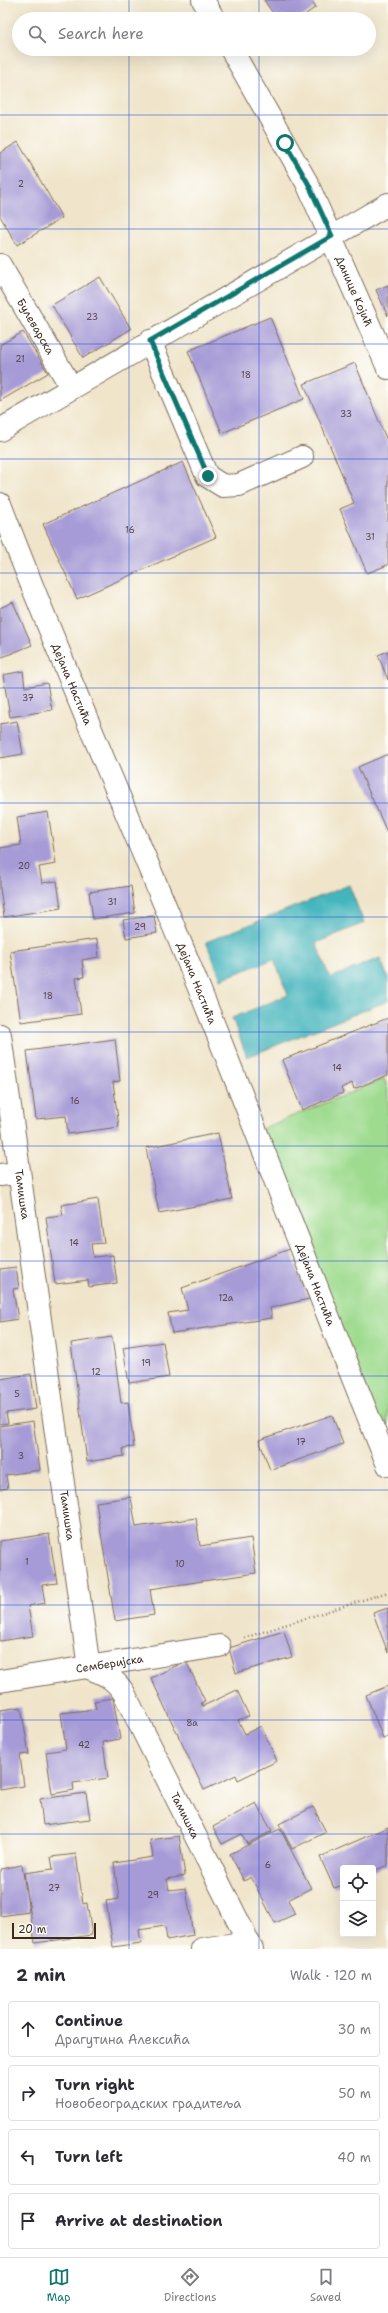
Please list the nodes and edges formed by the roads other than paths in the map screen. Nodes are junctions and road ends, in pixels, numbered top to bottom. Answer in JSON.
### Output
{"nodes":[{"id":1,"x":203,"y":0,"type":"edge"},
{"id":2,"x":210,"y":12,"type":"edge"},
{"id":3,"x":235,"y":56,"type":"edge"},
{"id":4,"x":388,"y":204,"type":"edge"},
{"id":5,"x":332,"y":236,"type":"junction"},
{"id":6,"x":0,"y":265,"type":"edge"},
{"id":7,"x":150,"y":341,"type":"junction"},
{"id":8,"x":388,"y":368,"type":"edge"},
{"id":9,"x":71,"y":387,"type":"junction"},
{"id":10,"x":0,"y":430,"type":"edge"},
{"id":11,"x":302,"y":457,"type":"dead end"},
{"id":12,"x":0,"y":504,"type":"edge"},
{"id":13,"x":0,"y":1035,"type":"edge"},
{"id":14,"x":9,"y":1174,"type":"edge"},
{"id":15,"x":388,"y":1465,"type":"edge"},
{"id":16,"x":219,"y":1646,"type":"road end"},
{"id":17,"x":89,"y":1668,"type":"junction"},
{"id":18,"x":0,"y":1681,"type":"edge"},
{"id":19,"x":250,"y":1946,"type":"edge"},
{"id":20,"x":202,"y":1949,"type":"edge"}],
"edges":[{"from":1,"to":2,"type":"street"},
{"from":3,"to":5,"type":"street","name":"Данице Којић"},
{"from":4,"to":5,"type":"street"},
{"from":5,"to":7,"type":"street"},
{"from":5,"to":8,"type":"street","name":"Данице Којић"},
{"from":6,"to":9,"type":"street","name":"Булеварска"},
{"from":7,"to":9,"type":"street"},
{"from":7,"to":11,"type":"street"},
{"from":9,"to":10,"type":"street"},
{"from":12,"to":15,"type":"street","name":"Дејана Настића"},
{"from":13,"to":14,"type":"street","name":"Тамишка"},
{"from":14,"to":17,"type":"street","name":"Тамишка"},
{"from":16,"to":17,"type":"street","name":"Семберијска"},
{"from":17,"to":18,"type":"street","name":"Семберијска"},
{"from":17,"to":19,"type":"street","name":"Тамишка"},
{"from":19,"to":20,"type":"street"}]}
